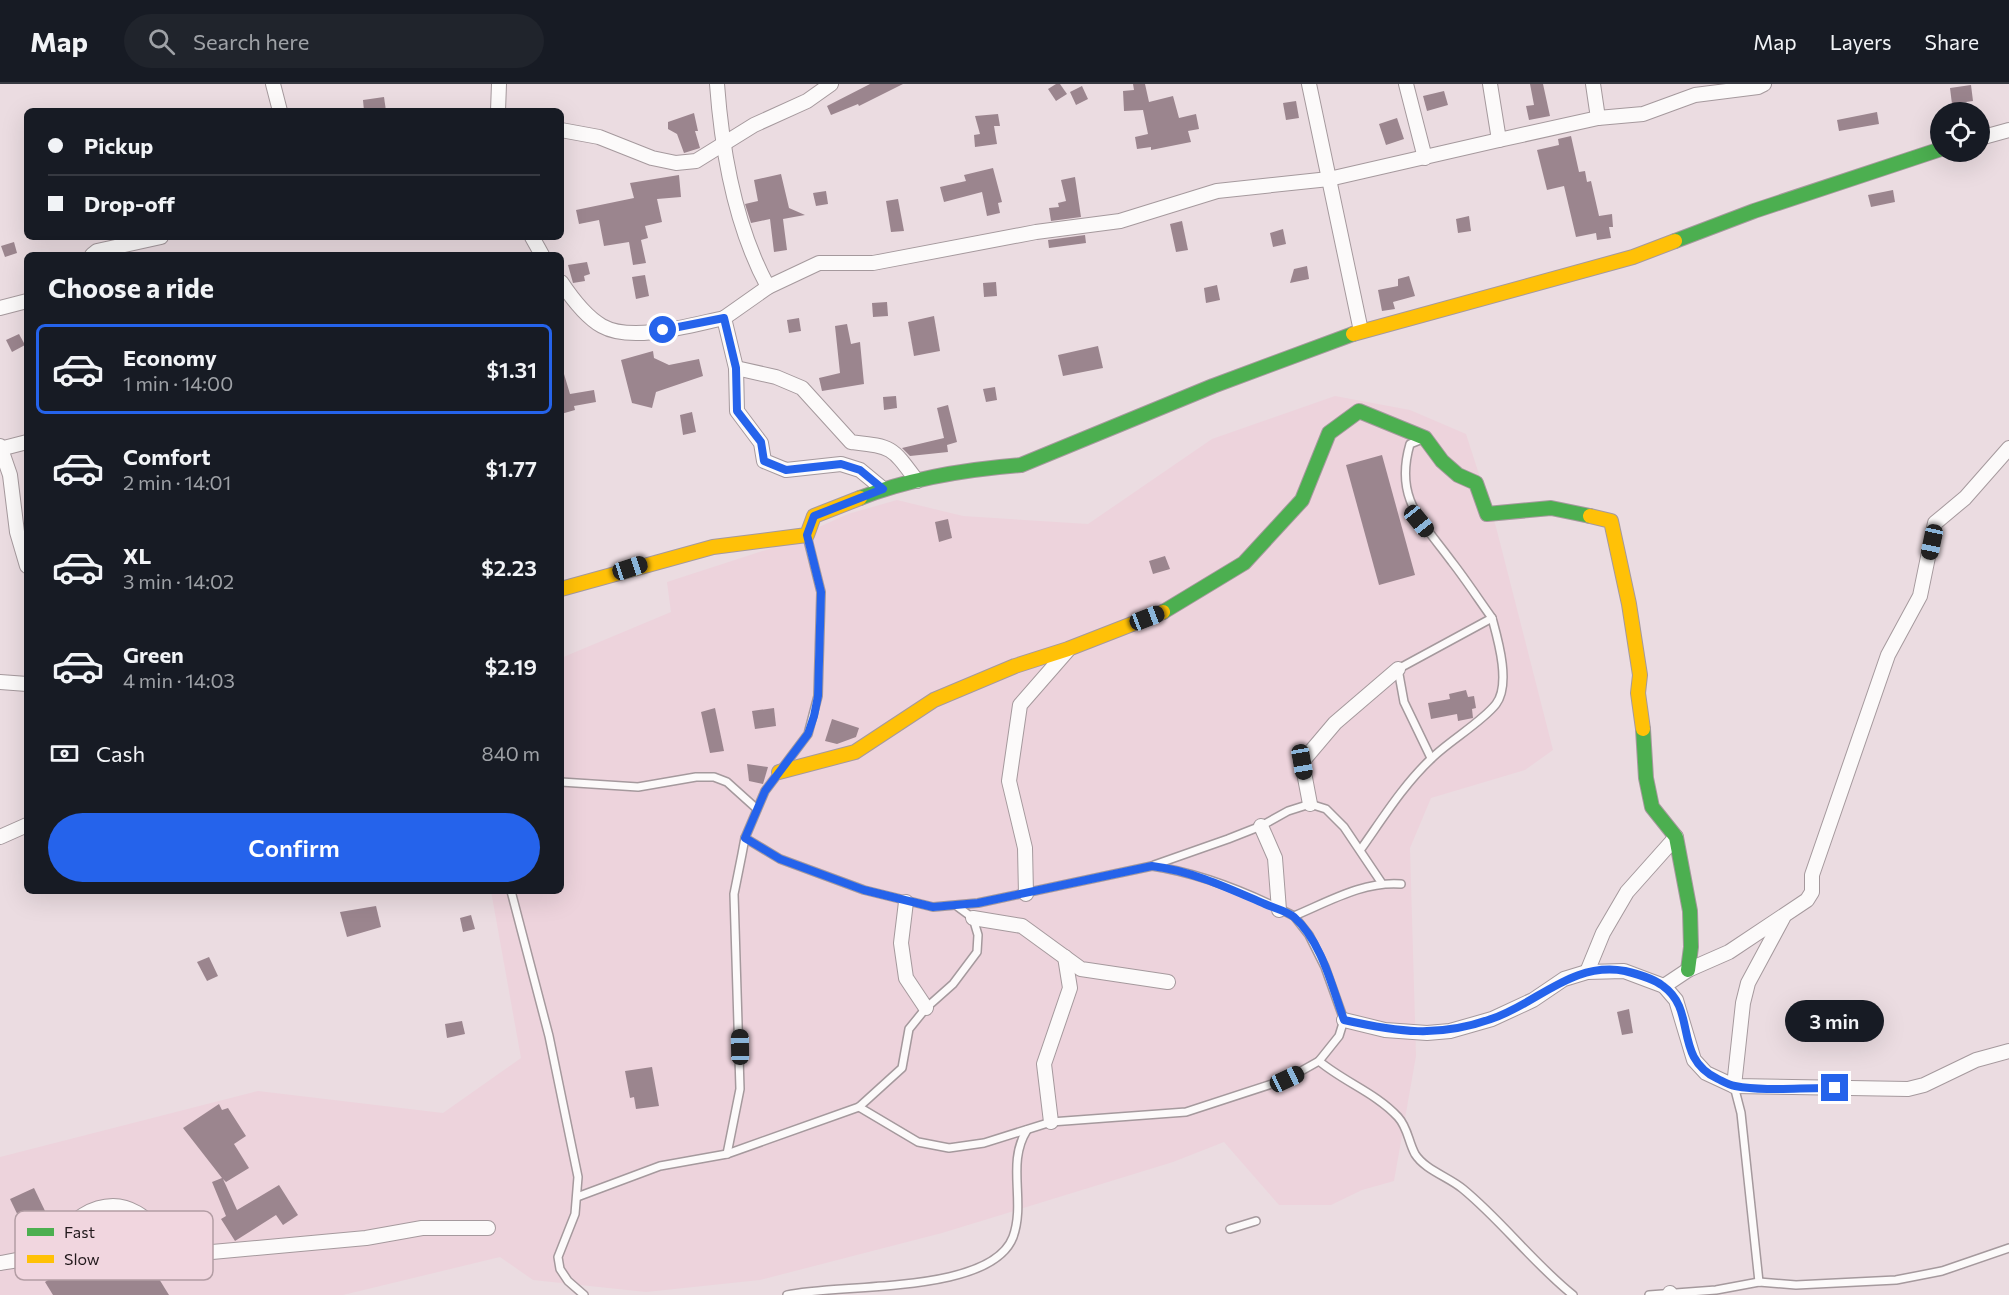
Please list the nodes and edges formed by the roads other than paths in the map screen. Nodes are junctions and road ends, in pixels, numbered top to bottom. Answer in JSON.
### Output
{"nodes":[{"id":1,"x":273,"y":84,"type":"edge"},
{"id":2,"x":499,"y":84,"type":"edge"},
{"id":3,"x":717,"y":84,"type":"edge"},
{"id":4,"x":831,"y":84,"type":"edge"},
{"id":5,"x":1309,"y":84,"type":"edge"},
{"id":6,"x":1406,"y":84,"type":"edge"},
{"id":7,"x":1490,"y":84,"type":"edge"},
{"id":8,"x":1593,"y":84,"type":"edge"},
{"id":9,"x":1764,"y":84,"type":"edge"},
{"id":10,"x":1694,"y":90,"type":"edge"},
{"id":11,"x":279,"y":108,"type":"edge"},
{"id":12,"x":498,"y":108,"type":"edge"},
{"id":13,"x":1598,"y":118,"type":"junction"},
{"id":14,"x":2009,"y":130,"type":"edge"},
{"id":15,"x":564,"y":131,"type":"edge"},
{"id":16,"x":1990,"y":135,"type":"edge"},
{"id":17,"x":1499,"y":140,"type":"junction"},
{"id":18,"x":723,"y":142,"type":"junction"},
{"id":19,"x":1930,"y":153,"type":"edge"},
{"id":20,"x":1425,"y":158,"type":"junction"},
{"id":21,"x":1329,"y":179,"type":"junction"},
{"id":22,"x":147,"y":240,"type":"edge"},
{"id":23,"x":96,"y":252,"type":"edge"},
{"id":24,"x":768,"y":287,"type":"junction"},
{"id":25,"x":566,"y":300,"type":"edge"},
{"id":26,"x":24,"y":302,"type":"edge"},
{"id":27,"x":0,"y":308,"type":"edge"},
{"id":28,"x":724,"y":318,"type":"junction"},
{"id":29,"x":1360,"y":331,"type":"junction"},
{"id":30,"x":736,"y":368,"type":"junction"},
{"id":31,"x":1425,"y":438,"type":"junction"},
{"id":32,"x":24,"y":443,"type":"edge"},
{"id":33,"x":0,"y":448,"type":"edge"},
{"id":34,"x":2009,"y":448,"type":"edge"},
{"id":35,"x":917,"y":481,"type":"junction"},
{"id":36,"x":883,"y":489,"type":"junction"},
{"id":37,"x":807,"y":535,"type":"junction"},
{"id":38,"x":24,"y":556,"type":"edge"},
{"id":39,"x":564,"y":588,"type":"edge"},
{"id":40,"x":1492,"y":618,"type":"junction"},
{"id":41,"x":1068,"y":649,"type":"junction"},
{"id":42,"x":1398,"y":669,"type":"junction"},
{"id":43,"x":0,"y":682,"type":"edge"},
{"id":44,"x":24,"y":684,"type":"edge"},
{"id":45,"x":1431,"y":758,"type":"junction"},
{"id":46,"x":779,"y":772,"type":"junction"},
{"id":47,"x":564,"y":782,"type":"edge"},
{"id":48,"x":1310,"y":804,"type":"junction"},
{"id":49,"x":757,"y":809,"type":"junction"},
{"id":50,"x":24,"y":826,"type":"edge"},
{"id":51,"x":1261,"y":826,"type":"junction"},
{"id":52,"x":0,"y":837,"type":"edge"},
{"id":53,"x":1676,"y":837,"type":"junction"},
{"id":54,"x":745,"y":838,"type":"junction"},
{"id":55,"x":1361,"y":849,"type":"junction"},
{"id":56,"x":1152,"y":866,"type":"junction"},
{"id":57,"x":1381,"y":882,"type":"junction"},
{"id":58,"x":1401,"y":884,"type":"dead end"},
{"id":59,"x":512,"y":894,"type":"edge"},
{"id":60,"x":1026,"y":894,"type":"junction"},
{"id":61,"x":906,"y":902,"type":"junction"},
{"id":62,"x":958,"y":907,"type":"junction"},
{"id":63,"x":1279,"y":910,"type":"junction"},
{"id":64,"x":1785,"y":914,"type":"junction"},
{"id":65,"x":1294,"y":916,"type":"junction"},
{"id":66,"x":973,"y":918,"type":"junction"},
{"id":67,"x":1065,"y":957,"type":"junction"},
{"id":68,"x":1688,"y":970,"type":"junction"},
{"id":69,"x":1587,"y":972,"type":"junction"},
{"id":70,"x":1168,"y":982,"type":"dead end"},
{"id":71,"x":1664,"y":986,"type":"junction"},
{"id":72,"x":926,"y":1008,"type":"junction"},
{"id":73,"x":1344,"y":1020,"type":"junction"},
{"id":74,"x":2009,"y":1051,"type":"edge"},
{"id":75,"x":1320,"y":1061,"type":"junction"},
{"id":76,"x":1734,"y":1086,"type":"junction"},
{"id":77,"x":859,"y":1107,"type":"junction"},
{"id":78,"x":1051,"y":1122,"type":"junction"},
{"id":79,"x":1027,"y":1130,"type":"junction"},
{"id":80,"x":727,"y":1154,"type":"junction"},
{"id":81,"x":577,"y":1197,"type":"junction"},
{"id":82,"x":88,"y":1211,"type":"edge"},
{"id":83,"x":132,"y":1211,"type":"edge"},
{"id":84,"x":1256,"y":1221,"type":"dead end"},
{"id":85,"x":488,"y":1228,"type":"dead end"},
{"id":86,"x":1230,"y":1229,"type":"dead end"},
{"id":87,"x":2009,"y":1248,"type":"edge"},
{"id":88,"x":213,"y":1252,"type":"edge"},
{"id":89,"x":15,"y":1261,"type":"edge"},
{"id":90,"x":0,"y":1263,"type":"edge"},
{"id":91,"x":1759,"y":1281,"type":"junction"},
{"id":92,"x":1670,"y":1294,"type":"edge"},
{"id":93,"x":584,"y":1295,"type":"edge"},
{"id":94,"x":787,"y":1295,"type":"edge"},
{"id":95,"x":1573,"y":1295,"type":"edge"},
{"id":96,"x":1648,"y":1295,"type":"edge"}],
"edges":[{"from":1,"to":11,"type":"street"},
{"from":2,"to":12,"type":"street"},
{"from":3,"to":18,"type":"street"},
{"from":4,"to":18,"type":"street"},
{"from":5,"to":21,"type":"street"},
{"from":6,"to":20,"type":"street"},
{"from":7,"to":17,"type":"street"},
{"from":8,"to":13,"type":"street"},
{"from":9,"to":10,"type":"street"},
{"from":10,"to":13,"type":"street"},
{"from":13,"to":17,"type":"street"},
{"from":14,"to":16,"type":"street"},
{"from":15,"to":18,"type":"street"},
{"from":17,"to":20,"type":"street"},
{"from":18,"to":24,"type":"street"},
{"from":19,"to":29,"type":"street"},
{"from":20,"to":21,"type":"street"},
{"from":21,"to":24,"type":"street"},
{"from":21,"to":29,"type":"street"},
{"from":22,"to":23,"type":"street"},
{"from":24,"to":28,"type":"street"},
{"from":25,"to":28,"type":"street"},
{"from":26,"to":27,"type":"street"},
{"from":28,"to":30,"type":"street"},
{"from":29,"to":35,"type":"street"},
{"from":30,"to":35,"type":"street"},
{"from":30,"to":36,"type":"street"},
{"from":31,"to":40,"type":"lane"},
{"from":31,"to":41,"type":"street"},
{"from":31,"to":53,"type":"street"},
{"from":32,"to":33,"type":"street"},
{"from":33,"to":38,"type":"street"},
{"from":34,"to":64,"type":"street"},
{"from":35,"to":36,"type":"street"},
{"from":36,"to":37,"type":"street"},
{"from":37,"to":39,"type":"street"},
{"from":37,"to":46,"type":"lane"},
{"from":40,"to":42,"type":"lane"},
{"from":40,"to":45,"type":"lane"},
{"from":41,"to":46,"type":"street"},
{"from":41,"to":60,"type":"street"},
{"from":42,"to":45,"type":"lane"},
{"from":42,"to":48,"type":"street"},
{"from":43,"to":44,"type":"street"},
{"from":45,"to":55,"type":"lane"},
{"from":46,"to":49,"type":"lane"},
{"from":47,"to":49,"type":"lane"},
{"from":48,"to":51,"type":"lane"},
{"from":48,"to":55,"type":"lane"},
{"from":49,"to":54,"type":"lane"},
{"from":50,"to":52,"type":"street"},
{"from":51,"to":56,"type":"lane"},
{"from":51,"to":63,"type":"street"},
{"from":53,"to":68,"type":"street"},
{"from":53,"to":69,"type":"street"},
{"from":54,"to":61,"type":"lane"},
{"from":54,"to":80,"type":"lane"},
{"from":55,"to":57,"type":"lane"},
{"from":56,"to":60,"type":"lane"},
{"from":56,"to":63,"type":"lane"},
{"from":57,"to":58,"type":"lane"},
{"from":57,"to":65,"type":"lane"},
{"from":59,"to":81,"type":"lane"},
{"from":60,"to":62,"type":"lane"},
{"from":61,"to":62,"type":"lane"},
{"from":61,"to":72,"type":"street"},
{"from":62,"to":66,"type":"lane"},
{"from":63,"to":65,"type":"lane"},
{"from":64,"to":68,"type":"street"},
{"from":64,"to":76,"type":"street"},
{"from":65,"to":73,"type":"lane"},
{"from":66,"to":67,"type":"street"},
{"from":66,"to":72,"type":"lane"},
{"from":67,"to":70,"type":"street"},
{"from":67,"to":78,"type":"street"},
{"from":68,"to":71,"type":"street"},
{"from":69,"to":71,"type":"street"},
{"from":69,"to":73,"type":"street"},
{"from":71,"to":76,"type":"street"},
{"from":72,"to":77,"type":"lane"},
{"from":73,"to":75,"type":"lane"},
{"from":74,"to":76,"type":"street"},
{"from":75,"to":78,"type":"lane"},
{"from":75,"to":95,"type":"lane"},
{"from":76,"to":91,"type":"lane"},
{"from":77,"to":79,"type":"lane"},
{"from":77,"to":80,"type":"lane"},
{"from":78,"to":79,"type":"lane"},
{"from":79,"to":94,"type":"lane"},
{"from":80,"to":81,"type":"lane"},
{"from":81,"to":93,"type":"lane"},
{"from":82,"to":83,"type":"street"},
{"from":84,"to":86,"type":"lane"},
{"from":85,"to":88,"type":"street"},
{"from":87,"to":91,"type":"lane"},
{"from":89,"to":90,"type":"street"},
{"from":91,"to":92,"type":"lane"},
{"from":92,"to":96,"type":"lane"}]}
